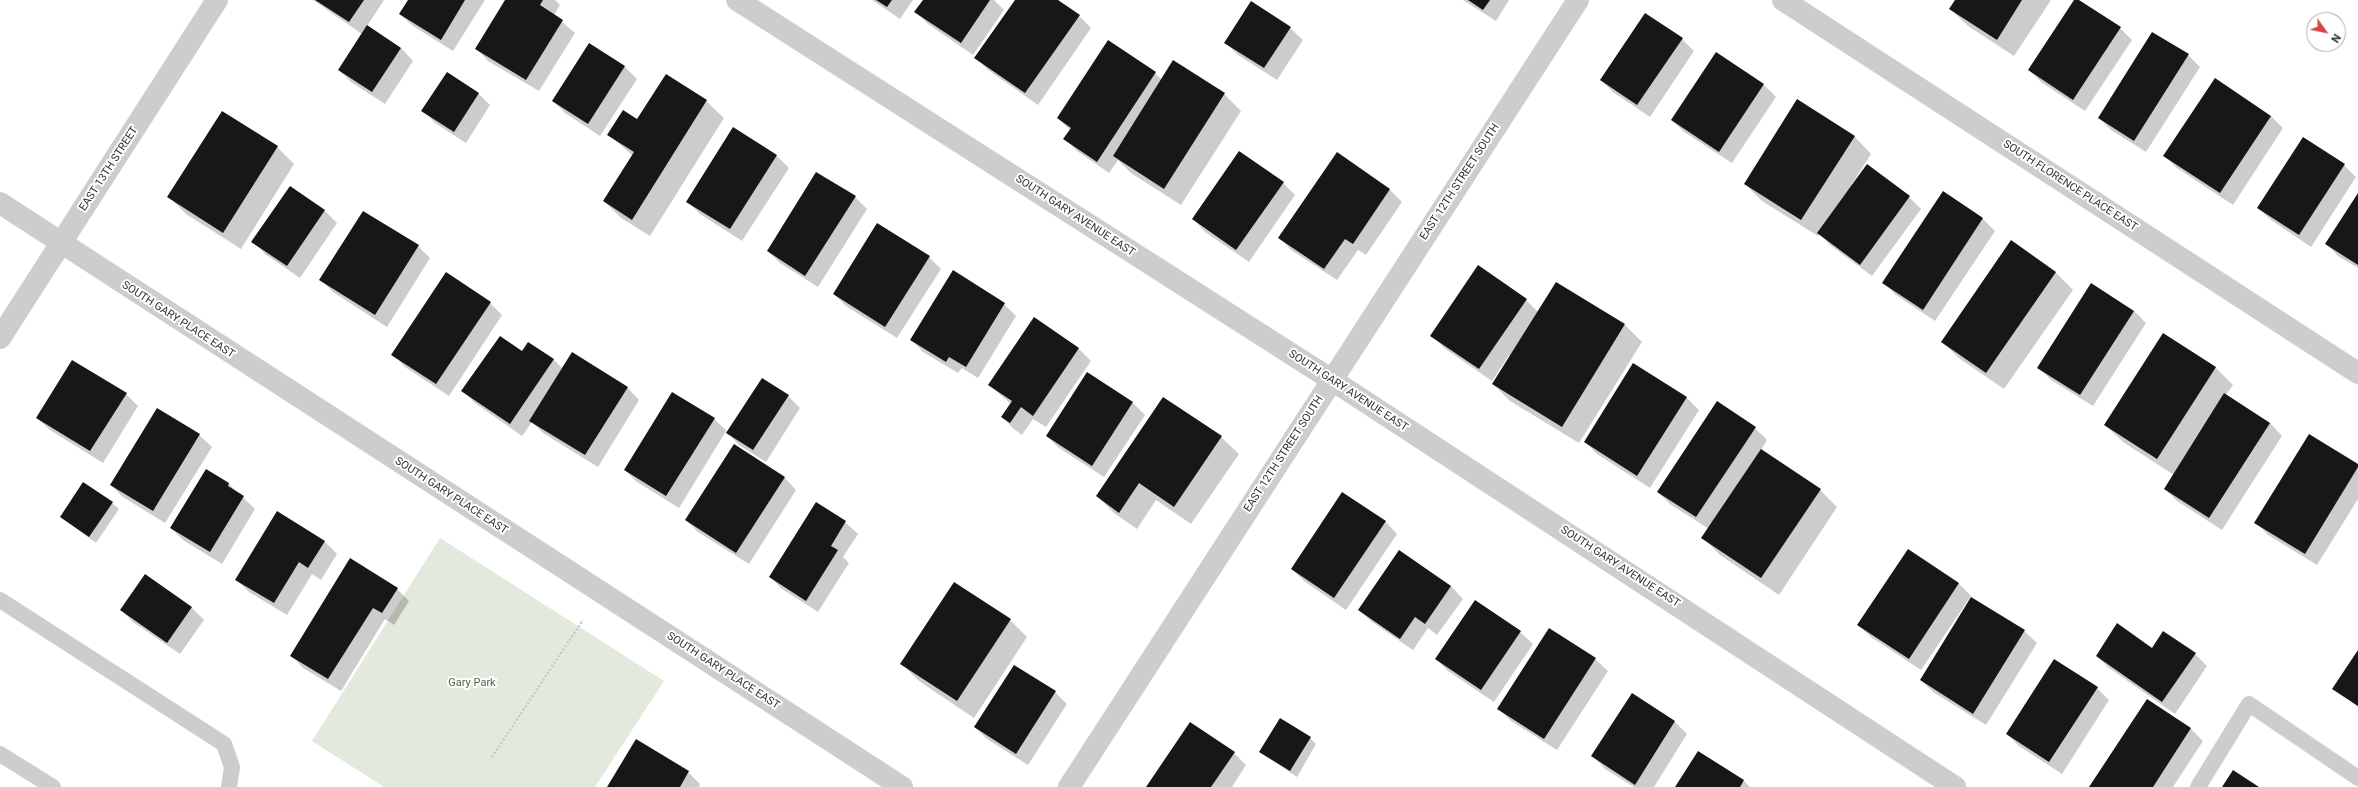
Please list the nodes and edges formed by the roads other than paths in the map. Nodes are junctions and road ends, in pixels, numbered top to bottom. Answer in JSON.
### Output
{"nodes":[{"id":1,"x":217,"y":0,"type":"edge"},
{"id":2,"x":737,"y":0,"type":"edge"},
{"id":3,"x":1578,"y":0,"type":"edge"},
{"id":4,"x":1783,"y":0,"type":"edge"},
{"id":5,"x":0,"y":204,"type":"edge"},
{"id":6,"x":60,"y":244,"type":"junction"},
{"id":7,"x":0,"y":338,"type":"edge"},
{"id":8,"x":2358,"y":373,"type":"edge"},
{"id":9,"x":1332,"y":380,"type":"junction"},
{"id":10,"x":0,"y":600,"type":"edge"},
{"id":11,"x":0,"y":754,"type":"edge"},
{"id":12,"x":2358,"y":778,"type":"edge"},
{"id":13,"x":53,"y":787,"type":"edge"},
{"id":14,"x":229,"y":787,"type":"edge"},
{"id":15,"x":902,"y":787,"type":"edge"},
{"id":16,"x":1069,"y":787,"type":"edge"},
{"id":17,"x":1955,"y":787,"type":"edge"},
{"id":18,"x":2198,"y":787,"type":"edge"}],
"edges":[{"from":1,"to":6,"type":"street","name":"EAST 13TH STREET"},
{"from":2,"to":9,"type":"street","name":"SOUTH GARY AVENUE EAST"},
{"from":3,"to":9,"type":"street","name":"EAST 12TH STREET SOUTH"},
{"from":4,"to":8,"type":"street","name":"SOUTH FLORENCE PLACE EAST"},
{"from":5,"to":6,"type":"street","name":"SOUTH GARY PLACE EAST"},
{"from":6,"to":7,"type":"street","name":"EAST 13TH STREET"},
{"from":6,"to":15,"type":"street","name":"SOUTH GARY PLACE EAST"},
{"from":9,"to":16,"type":"street","name":"EAST 12TH STREET SOUTH"},
{"from":9,"to":17,"type":"street","name":"SOUTH GARY AVENUE EAST"},
{"from":10,"to":14,"type":"lane"},
{"from":11,"to":13,"type":"lane"},
{"from":12,"to":18,"type":"lane"}]}
